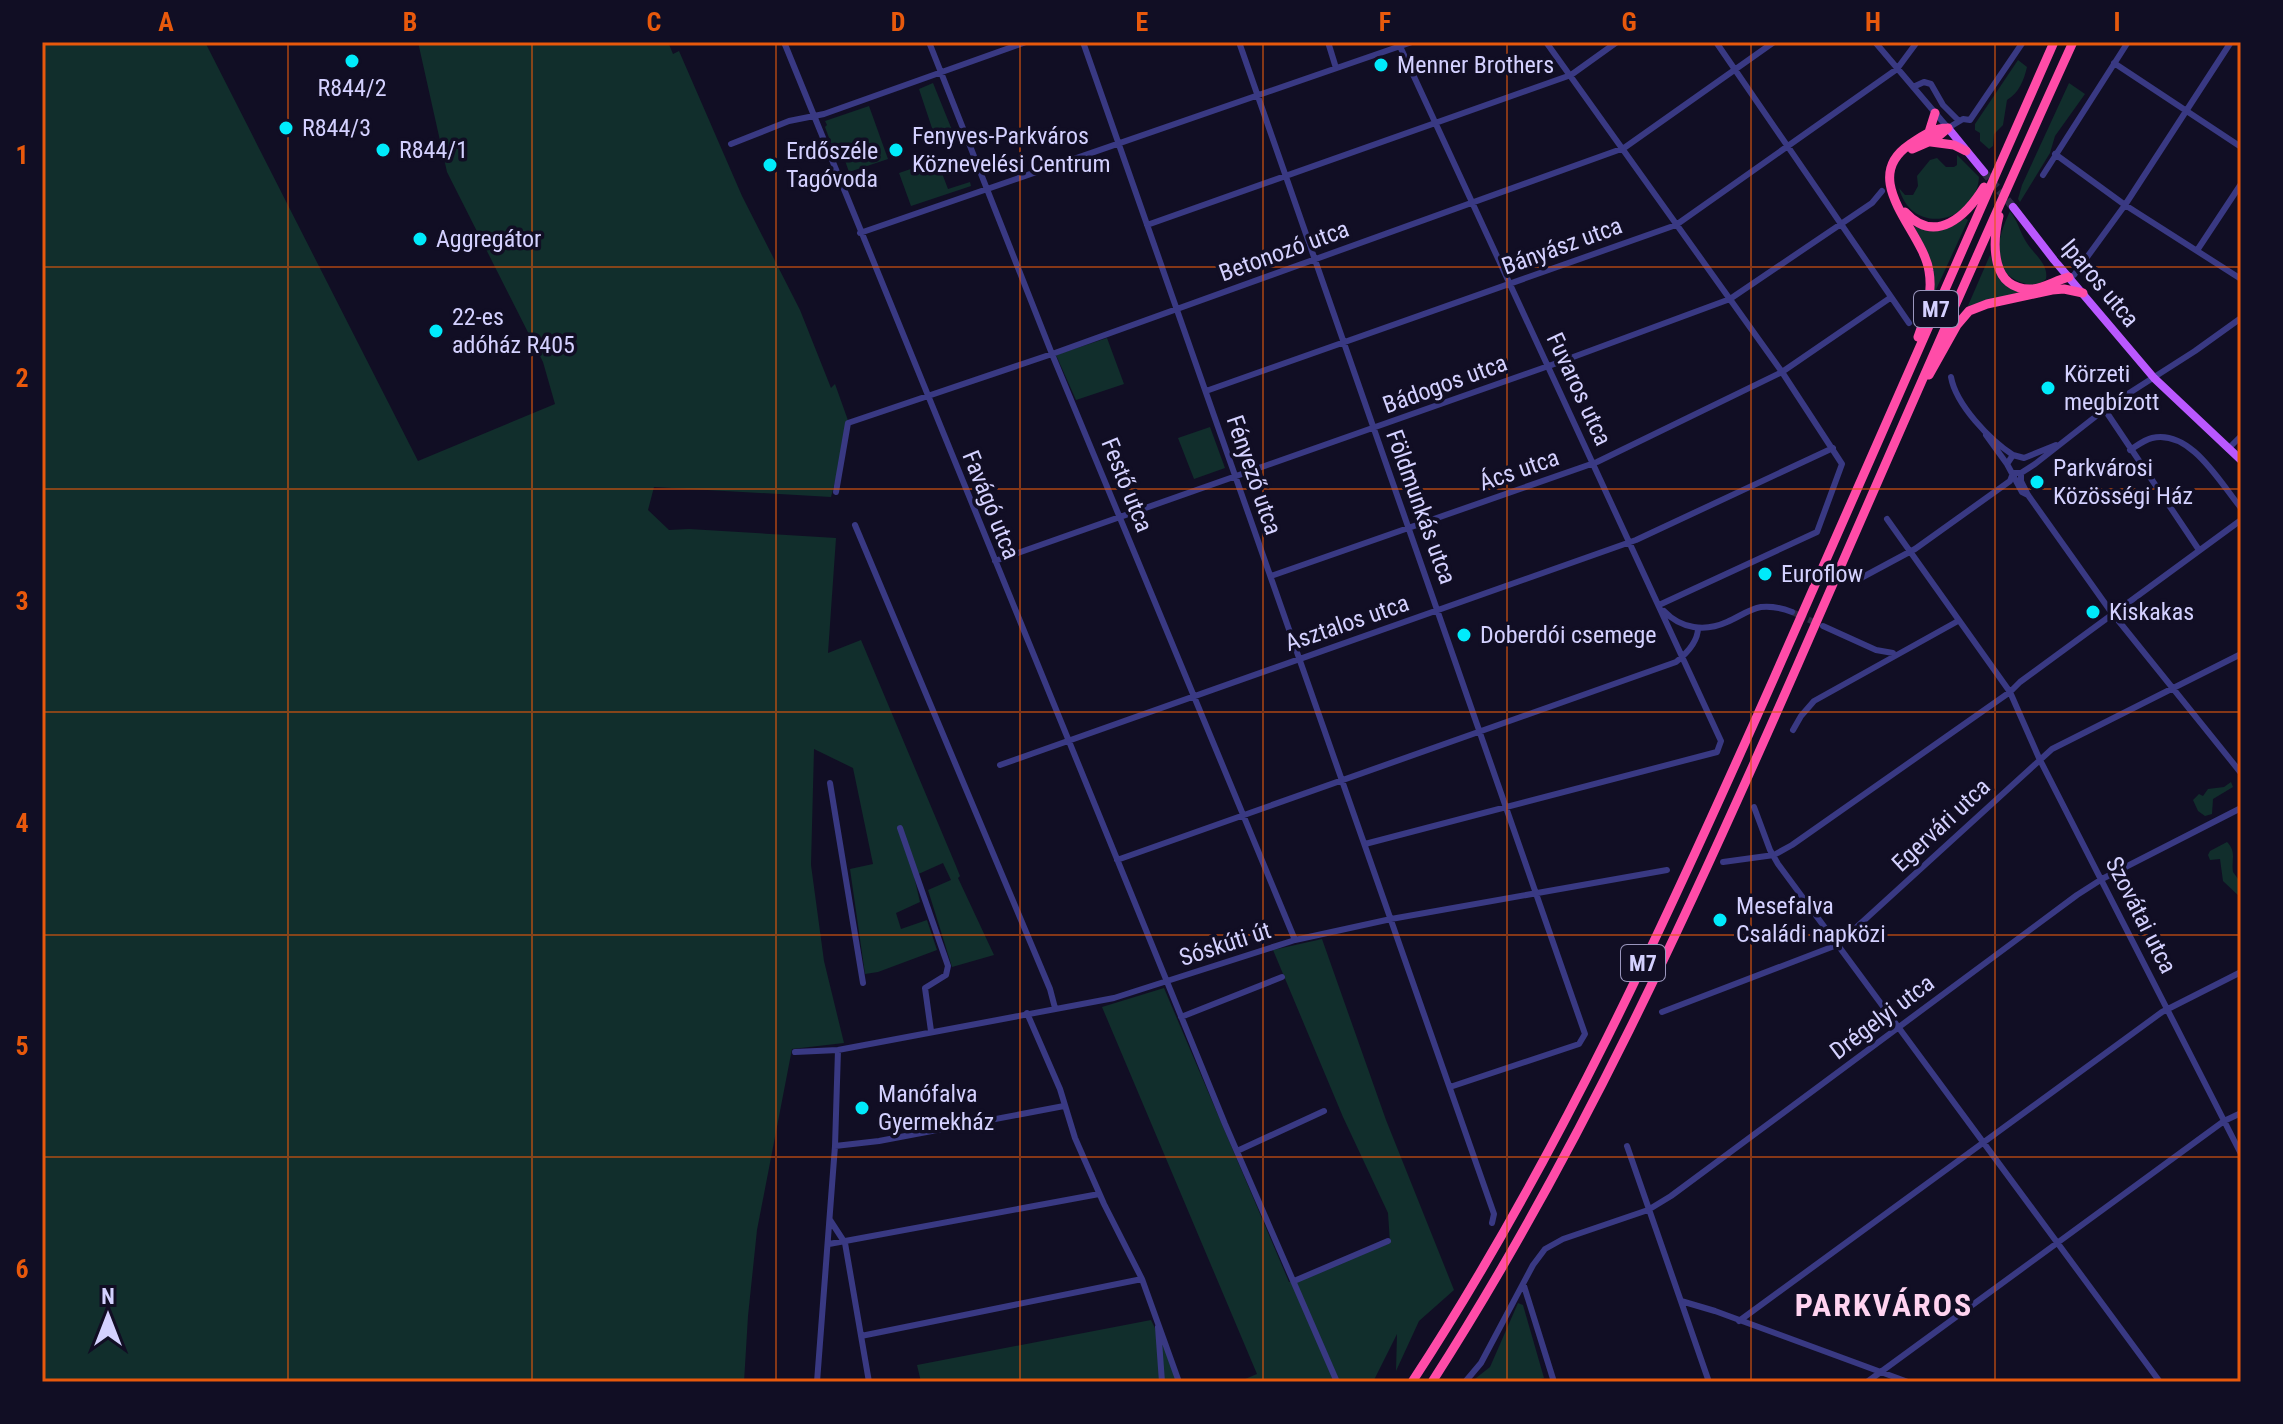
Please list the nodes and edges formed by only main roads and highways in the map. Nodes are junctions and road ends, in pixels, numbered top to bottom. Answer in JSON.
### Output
{"nodes":[{"id":1,"x":2054,"y":42,"type":"edge"},
{"id":2,"x":2073,"y":42,"type":"edge"},
{"id":3,"x":1935,"y":113,"type":"road end"},
{"id":4,"x":1948,"y":128,"type":"joint"},
{"id":5,"x":1928,"y":137,"type":"junction"},
{"id":6,"x":1966,"y":151,"type":"junction"},
{"id":7,"x":2003,"y":157,"type":"junction"},
{"id":8,"x":1984,"y":172,"type":"tunnel mouth"},
{"id":9,"x":2006,"y":189,"type":"junction"},
{"id":10,"x":2013,"y":207,"type":"tunnel mouth"},
{"id":11,"x":2059,"y":266,"type":"junction"},
{"id":12,"x":2069,"y":277,"type":"junction"},
{"id":13,"x":2052,"y":286,"type":"junction"},
{"id":14,"x":2083,"y":293,"type":"junction"},
{"id":15,"x":1902,"y":386,"type":"junction"},
{"id":16,"x":1920,"y":387,"type":"junction"},
{"id":17,"x":2228,"y":449,"type":"junction"},
{"id":18,"x":2241,"y":460,"type":"edge"},
{"id":19,"x":2241,"y":467,"type":"edge"},
{"id":20,"x":1412,"y":1382,"type":"edge"},
{"id":21,"x":1432,"y":1382,"type":"edge"}],
"edges":[{"from":1,"to":7,"type":"highway","number":"M7"},
{"from":2,"to":9,"type":"highway","number":"M7"},
{"from":3,"to":5,"type":"highway"},
{"from":4,"to":5,"type":"highway"},
{"from":4,"to":6,"type":"main road"},
{"from":5,"to":6,"type":"highway"},
{"from":5,"to":7,"type":"highway"},
{"from":5,"to":15,"type":"highway"},
{"from":6,"to":8,"type":"main road"},
{"from":7,"to":15,"type":"highway","number":"M7"},
{"from":9,"to":13,"type":"highway"},
{"from":9,"to":16,"type":"highway","number":"M7"},
{"from":10,"to":11,"type":"main road","name":"Iparos utca"},
{"from":11,"to":12,"type":"main road","name":"Iparos utca"},
{"from":11,"to":13,"type":"highway"},
{"from":12,"to":13,"type":"highway"},
{"from":12,"to":14,"type":"main road","name":"Iparos utca"},
{"from":13,"to":14,"type":"highway"},
{"from":13,"to":16,"type":"highway"},
{"from":14,"to":17,"type":"main road","name":"Iparos utca"},
{"from":15,"to":20,"type":"highway","number":"M7"},
{"from":16,"to":21,"type":"highway","number":"M7"},
{"from":17,"to":18,"type":"main road","name":"Iparos utca"},
{"from":17,"to":19,"type":"main road","name":"Iparos utca"}]}
